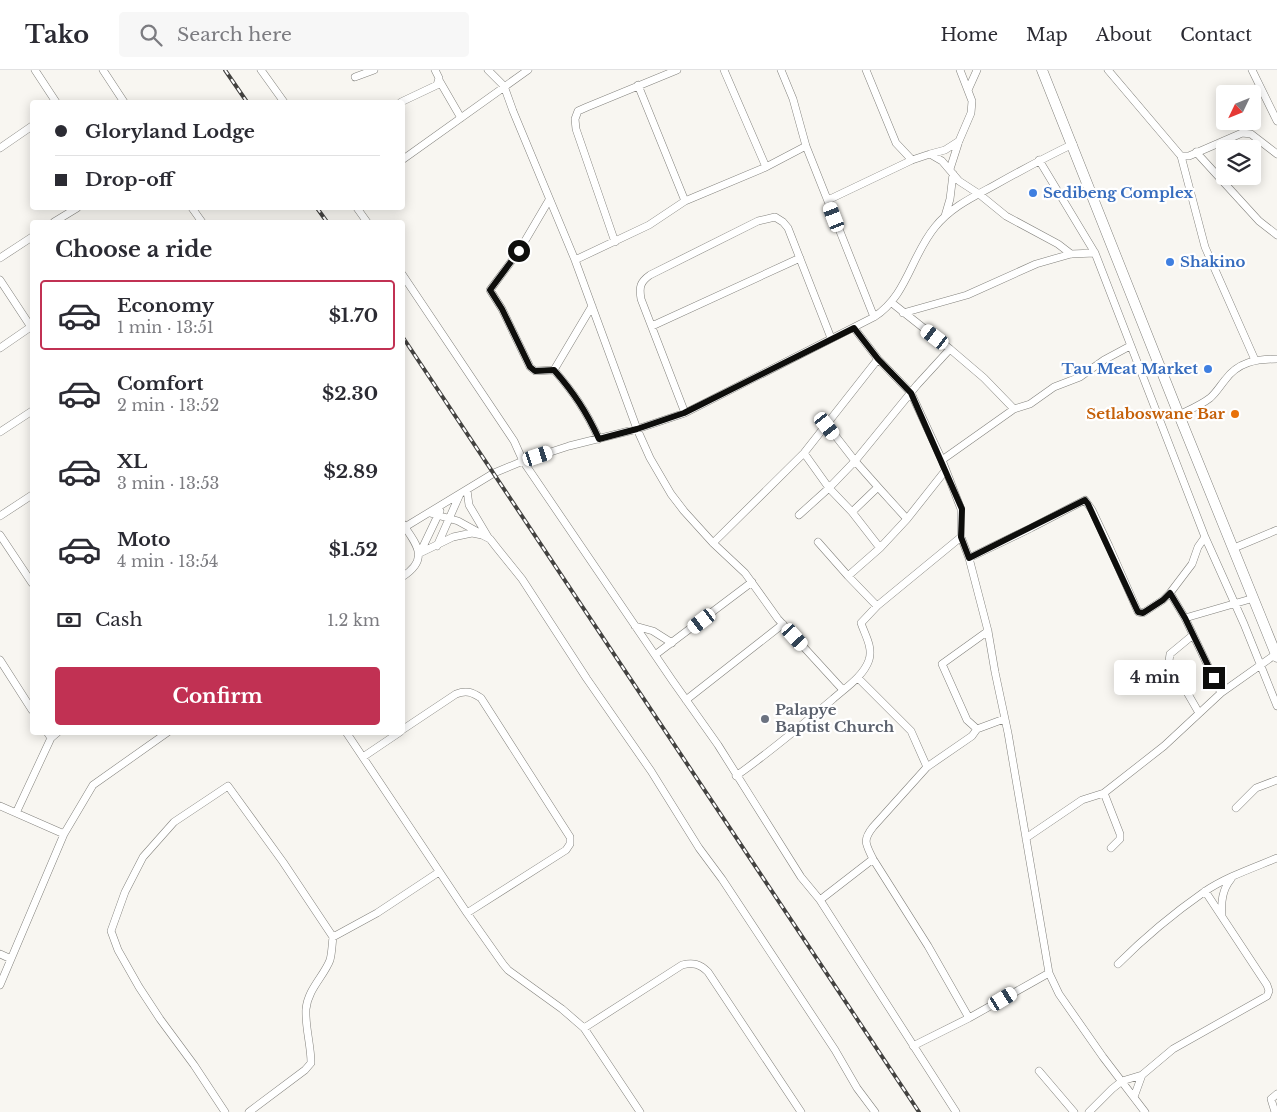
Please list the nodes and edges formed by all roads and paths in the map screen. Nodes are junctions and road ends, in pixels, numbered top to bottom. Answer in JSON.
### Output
{"nodes":[{"id":1,"x":35,"y":70,"type":"edge"},
{"id":2,"x":103,"y":70,"type":"edge"},
{"id":3,"x":261,"y":70,"type":"edge"},
{"id":4,"x":374,"y":70,"type":"edge"},
{"id":5,"x":435,"y":70,"type":"edge"},
{"id":6,"x":488,"y":70,"type":"edge"},
{"id":7,"x":528,"y":70,"type":"edge"},
{"id":8,"x":678,"y":70,"type":"edge"},
{"id":9,"x":724,"y":70,"type":"edge"},
{"id":10,"x":781,"y":70,"type":"edge"},
{"id":11,"x":866,"y":70,"type":"edge"},
{"id":12,"x":960,"y":70,"type":"edge"},
{"id":13,"x":977,"y":70,"type":"edge"},
{"id":14,"x":1042,"y":70,"type":"edge"},
{"id":15,"x":1108,"y":70,"type":"edge"},
{"id":16,"x":1252,"y":70,"type":"edge"},
{"id":17,"x":355,"y":77,"type":"dead end"},
{"id":18,"x":439,"y":80,"type":"junction"},
{"id":19,"x":638,"y":85,"type":"junction"},
{"id":20,"x":504,"y":86,"type":"junction"},
{"id":21,"x":968,"y":90,"type":"junction"},
{"id":22,"x":55,"y":100,"type":"edge"},
{"id":23,"x":123,"y":100,"type":"edge"},
{"id":24,"x":283,"y":100,"type":"edge"},
{"id":25,"x":405,"y":100,"type":"edge"},
{"id":26,"x":461,"y":118,"type":"junction"},
{"id":27,"x":1277,"y":121,"type":"edge"},
{"id":28,"x":30,"y":127,"type":"edge"},
{"id":29,"x":959,"y":141,"type":"junction"},
{"id":30,"x":1073,"y":144,"type":"junction"},
{"id":31,"x":806,"y":146,"type":"junction"},
{"id":32,"x":0,"y":148,"type":"edge"},
{"id":33,"x":1196,"y":152,"type":"junction"},
{"id":34,"x":930,"y":154,"type":"junction"},
{"id":35,"x":1277,"y":154,"type":"edge"},
{"id":36,"x":1181,"y":156,"type":"junction"},
{"id":37,"x":405,"y":158,"type":"edge"},
{"id":38,"x":912,"y":160,"type":"junction"},
{"id":39,"x":1039,"y":160,"type":"junction"},
{"id":40,"x":766,"y":167,"type":"junction"},
{"id":41,"x":951,"y":172,"type":"junction"},
{"id":42,"x":979,"y":194,"type":"junction"},
{"id":43,"x":549,"y":200,"type":"junction"},
{"id":44,"x":828,"y":200,"type":"junction"},
{"id":45,"x":684,"y":201,"type":"junction"},
{"id":46,"x":74,"y":210,"type":"edge"},
{"id":47,"x":945,"y":216,"type":"junction"},
{"id":48,"x":57,"y":220,"type":"edge"},
{"id":49,"x":1277,"y":235,"type":"edge"},
{"id":50,"x":30,"y":238,"type":"edge"},
{"id":51,"x":615,"y":242,"type":"junction"},
{"id":52,"x":1095,"y":253,"type":"junction"},
{"id":53,"x":1071,"y":254,"type":"junction"},
{"id":54,"x":0,"y":258,"type":"edge"},
{"id":55,"x":800,"y":258,"type":"junction"},
{"id":56,"x":575,"y":260,"type":"junction"},
{"id":57,"x":405,"y":278,"type":"edge"},
{"id":58,"x":0,"y":280,"type":"edge"},
{"id":59,"x":892,"y":303,"type":"junction"},
{"id":60,"x":592,"y":306,"type":"junction"},
{"id":61,"x":903,"y":313,"type":"junction"},
{"id":62,"x":874,"y":317,"type":"junction"},
{"id":63,"x":30,"y":324,"type":"edge"},
{"id":64,"x":652,"y":326,"type":"junction"},
{"id":65,"x":30,"y":328,"type":"edge"},
{"id":66,"x":854,"y":328,"type":"junction"},
{"id":67,"x":831,"y":338,"type":"junction"},
{"id":68,"x":1130,"y":346,"type":"junction"},
{"id":69,"x":0,"y":348,"type":"edge"},
{"id":70,"x":950,"y":348,"type":"junction"},
{"id":71,"x":878,"y":359,"type":"junction"},
{"id":72,"x":1277,"y":359,"type":"edge"},
{"id":73,"x":1255,"y":360,"type":"junction"},
{"id":74,"x":554,"y":370,"type":"junction"},
{"id":75,"x":911,"y":393,"type":"junction"},
{"id":76,"x":1014,"y":409,"type":"junction"},
{"id":77,"x":30,"y":411,"type":"edge"},
{"id":78,"x":684,"y":413,"type":"junction"},
{"id":79,"x":1179,"y":415,"type":"junction"},
{"id":80,"x":827,"y":426,"type":"junction"},
{"id":81,"x":637,"y":429,"type":"junction"},
{"id":82,"x":0,"y":432,"type":"edge"},
{"id":83,"x":599,"y":439,"type":"junction"},
{"id":84,"x":804,"y":453,"type":"junction"},
{"id":85,"x":942,"y":460,"type":"junction"},
{"id":86,"x":523,"y":461,"type":"junction"},
{"id":87,"x":855,"y":461,"type":"junction"},
{"id":88,"x":945,"y":470,"type":"junction"},
{"id":89,"x":878,"y":487,"type":"junction"},
{"id":90,"x":829,"y":488,"type":"junction"},
{"id":91,"x":467,"y":490,"type":"junction"},
{"id":92,"x":460,"y":494,"type":"junction"},
{"id":93,"x":30,"y":496,"type":"edge"},
{"id":94,"x":443,"y":504,"type":"junction"},
{"id":95,"x":430,"y":512,"type":"junction"},
{"id":96,"x":852,"y":512,"type":"junction"},
{"id":97,"x":438,"y":515,"type":"junction"},
{"id":98,"x":799,"y":515,"type":"dead end"},
{"id":99,"x":0,"y":516,"type":"edge"},
{"id":100,"x":450,"y":518,"type":"junction"},
{"id":101,"x":907,"y":520,"type":"junction"},
{"id":102,"x":405,"y":524,"type":"edge"},
{"id":103,"x":405,"y":527,"type":"edge"},
{"id":104,"x":1277,"y":530,"type":"edge"},
{"id":105,"x":0,"y":535,"type":"edge"},
{"id":106,"x":486,"y":537,"type":"junction"},
{"id":107,"x":961,"y":537,"type":"junction"},
{"id":108,"x":1205,"y":537,"type":"junction"},
{"id":109,"x":818,"y":542,"type":"dead end"},
{"id":110,"x":713,"y":543,"type":"junction"},
{"id":111,"x":437,"y":546,"type":"junction"},
{"id":112,"x":880,"y":548,"type":"junction"},
{"id":113,"x":1234,"y":548,"type":"junction"},
{"id":114,"x":420,"y":553,"type":"junction"},
{"id":115,"x":969,"y":558,"type":"junction"},
{"id":116,"x":405,"y":575,"type":"edge"},
{"id":117,"x":848,"y":576,"type":"junction"},
{"id":118,"x":30,"y":580,"type":"edge"},
{"id":119,"x":752,"y":582,"type":"junction"},
{"id":120,"x":1170,"y":593,"type":"junction"},
{"id":121,"x":1254,"y":598,"type":"junction"},
{"id":122,"x":1234,"y":603,"type":"junction"},
{"id":123,"x":877,"y":606,"type":"junction"},
{"id":124,"x":1185,"y":618,"type":"junction"},
{"id":125,"x":783,"y":624,"type":"junction"},
{"id":126,"x":635,"y":626,"type":"junction"},
{"id":127,"x":988,"y":631,"type":"junction"},
{"id":128,"x":1193,"y":635,"type":"junction"},
{"id":129,"x":672,"y":643,"type":"junction"},
{"id":130,"x":655,"y":655,"type":"junction"},
{"id":131,"x":1276,"y":655,"type":"edge"},
{"id":132,"x":0,"y":660,"type":"edge"},
{"id":133,"x":1261,"y":664,"type":"junction"},
{"id":134,"x":858,"y":678,"type":"junction"},
{"id":135,"x":843,"y":690,"type":"junction"},
{"id":136,"x":1221,"y":692,"type":"junction"},
{"id":137,"x":686,"y":700,"type":"junction"},
{"id":138,"x":1277,"y":706,"type":"edge"},
{"id":139,"x":30,"y":707,"type":"edge"},
{"id":140,"x":1199,"y":713,"type":"junction"},
{"id":141,"x":1004,"y":719,"type":"junction"},
{"id":142,"x":405,"y":729,"type":"edge"},
{"id":143,"x":977,"y":729,"type":"junction"},
{"id":144,"x":49,"y":735,"type":"edge"},
{"id":145,"x":164,"y":735,"type":"edge"},
{"id":146,"x":348,"y":735,"type":"edge"},
{"id":147,"x":396,"y":735,"type":"edge"},
{"id":148,"x":363,"y":757,"type":"junction"},
{"id":149,"x":927,"y":767,"type":"junction"},
{"id":150,"x":736,"y":776,"type":"junction"},
{"id":151,"x":1277,"y":780,"type":"edge"},
{"id":152,"x":1104,"y":793,"type":"junction"},
{"id":153,"x":0,"y":806,"type":"edge"},
{"id":154,"x":1236,"y":808,"type":"dead end"},
{"id":155,"x":16,"y":813,"type":"junction"},
{"id":156,"x":64,"y":834,"type":"junction"},
{"id":157,"x":1026,"y":838,"type":"junction"},
{"id":158,"x":1111,"y":848,"type":"dead end"},
{"id":159,"x":1277,"y":858,"type":"edge"},
{"id":160,"x":873,"y":859,"type":"junction"},
{"id":161,"x":439,"y":872,"type":"junction"},
{"id":162,"x":1233,"y":877,"type":"junction"},
{"id":163,"x":1205,"y":892,"type":"junction"},
{"id":164,"x":820,"y":900,"type":"junction"},
{"id":165,"x":467,"y":914,"type":"junction"},
{"id":166,"x":1222,"y":918,"type":"junction"},
{"id":167,"x":333,"y":937,"type":"junction"},
{"id":168,"x":0,"y":954,"type":"edge"},
{"id":169,"x":11,"y":959,"type":"junction"},
{"id":170,"x":1118,"y":964,"type":"dead end"},
{"id":171,"x":1049,"y":974,"type":"junction"},
{"id":172,"x":0,"y":985,"type":"edge"},
{"id":173,"x":968,"y":1018,"type":"junction"},
{"id":174,"x":584,"y":1028,"type":"junction"},
{"id":175,"x":913,"y":1046,"type":"junction"},
{"id":176,"x":1039,"y":1071,"type":"dead end"},
{"id":177,"x":1142,"y":1075,"type":"junction"},
{"id":178,"x":1122,"y":1081,"type":"junction"},
{"id":179,"x":1277,"y":1094,"type":"edge"},
{"id":180,"x":1134,"y":1097,"type":"junction"},
{"id":181,"x":225,"y":1112,"type":"edge"},
{"id":182,"x":248,"y":1112,"type":"edge"},
{"id":183,"x":640,"y":1112,"type":"edge"},
{"id":184,"x":802,"y":1112,"type":"edge"},
{"id":185,"x":875,"y":1112,"type":"edge"},
{"id":186,"x":956,"y":1112,"type":"edge"},
{"id":187,"x":1074,"y":1112,"type":"edge"},
{"id":188,"x":1089,"y":1112,"type":"edge"},
{"id":189,"x":1145,"y":1112,"type":"edge"},
{"id":190,"x":1275,"y":1112,"type":"edge"}],
"edges":[{"from":1,"to":22,"type":"street"},
{"from":2,"to":23,"type":"street"},
{"from":3,"to":24,"type":"street"},
{"from":4,"to":17,"type":"street"},
{"from":5,"to":18,"type":"street"},
{"from":6,"to":20,"type":"street"},
{"from":7,"to":20,"type":"street"},
{"from":8,"to":19,"type":"street"},
{"from":9,"to":40,"type":"street"},
{"from":10,"to":31,"type":"street"},
{"from":11,"to":38,"type":"street"},
{"from":12,"to":21,"type":"street"},
{"from":13,"to":21,"type":"street"},
{"from":14,"to":30,"type":"street"},
{"from":15,"to":36,"type":"street"},
{"from":16,"to":27,"type":"street"},
{"from":18,"to":25,"type":"street"},
{"from":18,"to":26,"type":"street"},
{"from":19,"to":45,"type":"street"},
{"from":19,"to":51,"type":"street"},
{"from":20,"to":26,"type":"street"},
{"from":20,"to":43,"type":"street"},
{"from":21,"to":29,"type":"street"},
{"from":26,"to":37,"type":"street"},
{"from":28,"to":32,"type":"street"},
{"from":29,"to":34,"type":"street"},
{"from":29,"to":41,"type":"street"},
{"from":30,"to":39,"type":"street"},
{"from":30,"to":79,"type":"street"},
{"from":31,"to":40,"type":"street"},
{"from":31,"to":44,"type":"street"},
{"from":33,"to":35,"type":"street"},
{"from":33,"to":36,"type":"street"},
{"from":33,"to":49,"type":"street"},
{"from":34,"to":38,"type":"street"},
{"from":34,"to":41,"type":"street"},
{"from":36,"to":73,"type":"street"},
{"from":38,"to":44,"type":"street"},
{"from":39,"to":42,"type":"street"},
{"from":39,"to":52,"type":"street"},
{"from":40,"to":45,"type":"street"},
{"from":41,"to":42,"type":"street"},
{"from":41,"to":47,"type":"street"},
{"from":42,"to":47,"type":"street"},
{"from":42,"to":53,"type":"street"},
{"from":43,"to":56,"type":"street"},
{"from":43,"to":74,"type":"street"},
{"from":44,"to":62,"type":"street"},
{"from":45,"to":51,"type":"street"},
{"from":46,"to":48,"type":"street"},
{"from":47,"to":59,"type":"street"},
{"from":50,"to":54,"type":"street"},
{"from":51,"to":56,"type":"street"},
{"from":52,"to":53,"type":"street"},
{"from":52,"to":68,"type":"street"},
{"from":53,"to":61,"type":"street"},
{"from":55,"to":64,"type":"street"},
{"from":55,"to":64,"type":"street"},
{"from":55,"to":67,"type":"street"},
{"from":56,"to":60,"type":"street"},
{"from":57,"to":86,"type":"street"},
{"from":58,"to":63,"type":"street"},
{"from":59,"to":61,"type":"street"},
{"from":59,"to":62,"type":"street"},
{"from":60,"to":74,"type":"street"},
{"from":60,"to":81,"type":"street"},
{"from":61,"to":70,"type":"street"},
{"from":62,"to":66,"type":"street"},
{"from":64,"to":78,"type":"street"},
{"from":65,"to":69,"type":"street"},
{"from":66,"to":67,"type":"street"},
{"from":66,"to":71,"type":"street"},
{"from":67,"to":78,"type":"street"},
{"from":68,"to":76,"type":"street"},
{"from":68,"to":108,"type":"street"},
{"from":70,"to":75,"type":"street"},
{"from":70,"to":76,"type":"street"},
{"from":71,"to":75,"type":"street"},
{"from":71,"to":80,"type":"street"},
{"from":72,"to":73,"type":"street"},
{"from":73,"to":79,"type":"street"},
{"from":74,"to":83,"type":"street"},
{"from":75,"to":85,"type":"street"},
{"from":75,"to":87,"type":"street"},
{"from":76,"to":85,"type":"street"},
{"from":77,"to":82,"type":"street"},
{"from":78,"to":81,"type":"street"},
{"from":79,"to":113,"type":"street"},
{"from":80,"to":84,"type":"street"},
{"from":80,"to":87,"type":"street"},
{"from":81,"to":83,"type":"street"},
{"from":81,"to":110,"type":"street"},
{"from":83,"to":86,"type":"street"},
{"from":84,"to":90,"type":"street"},
{"from":84,"to":110,"type":"street"},
{"from":85,"to":88,"type":"street"},
{"from":86,"to":91,"type":"street"},
{"from":86,"to":126,"type":"street"},
{"from":87,"to":89,"type":"street"},
{"from":87,"to":90,"type":"street"},
{"from":88,"to":101,"type":"street"},
{"from":88,"to":107,"type":"street"},
{"from":89,"to":96,"type":"street"},
{"from":89,"to":101,"type":"street"},
{"from":90,"to":96,"type":"street"},
{"from":90,"to":98,"type":"street"},
{"from":91,"to":92,"type":"street"},
{"from":91,"to":106,"type":"street"},
{"from":92,"to":94,"type":"street"},
{"from":92,"to":100,"type":"street"},
{"from":93,"to":99,"type":"street"},
{"from":94,"to":95,"type":"street"},
{"from":94,"to":97,"type":"street"},
{"from":95,"to":97,"type":"street"},
{"from":95,"to":102,"type":"street"},
{"from":96,"to":112,"type":"street"},
{"from":97,"to":100,"type":"street"},
{"from":97,"to":114,"type":"street"},
{"from":100,"to":106,"type":"street"},
{"from":100,"to":111,"type":"street"},
{"from":101,"to":112,"type":"street"},
{"from":103,"to":114,"type":"street"},
{"from":104,"to":113,"type":"street"},
{"from":105,"to":118,"type":"street"},
{"from":106,"to":111,"type":"street"},
{"from":106,"to":185,"type":"street"},
{"from":107,"to":115,"type":"street"},
{"from":107,"to":123,"type":"street"},
{"from":108,"to":120,"type":"street"},
{"from":108,"to":122,"type":"street"},
{"from":109,"to":117,"type":"street"},
{"from":110,"to":119,"type":"street"},
{"from":111,"to":114,"type":"street"},
{"from":112,"to":117,"type":"street"},
{"from":113,"to":121,"type":"street"},
{"from":114,"to":116,"type":"street"},
{"from":115,"to":120,"type":"street"},
{"from":115,"to":127,"type":"street"},
{"from":117,"to":123,"type":"street"},
{"from":119,"to":125,"type":"street"},
{"from":119,"to":129,"type":"street"},
{"from":120,"to":124,"type":"street"},
{"from":121,"to":122,"type":"street"},
{"from":121,"to":131,"type":"street"},
{"from":122,"to":124,"type":"street"},
{"from":122,"to":133,"type":"street"},
{"from":123,"to":134,"type":"street"},
{"from":124,"to":128,"type":"street"},
{"from":125,"to":135,"type":"street"},
{"from":125,"to":137,"type":"street"},
{"from":126,"to":129,"type":"street"},
{"from":126,"to":130,"type":"street"},
{"from":127,"to":141,"type":"street"},
{"from":127,"to":143,"type":"street"},
{"from":128,"to":136,"type":"street"},
{"from":128,"to":140,"type":"street"},
{"from":129,"to":130,"type":"street"},
{"from":130,"to":137,"type":"street"},
{"from":131,"to":133,"type":"street"},
{"from":132,"to":139,"type":"street"},
{"from":133,"to":136,"type":"street"},
{"from":133,"to":138,"type":"street"},
{"from":134,"to":135,"type":"street"},
{"from":134,"to":149,"type":"street"},
{"from":135,"to":150,"type":"street"},
{"from":136,"to":140,"type":"street"},
{"from":137,"to":150,"type":"street"},
{"from":140,"to":152,"type":"street"},
{"from":141,"to":143,"type":"street"},
{"from":141,"to":157,"type":"street"},
{"from":142,"to":165,"type":"street"},
{"from":143,"to":149,"type":"street"},
{"from":144,"to":155,"type":"street"},
{"from":145,"to":156,"type":"street"},
{"from":146,"to":148,"type":"street"},
{"from":147,"to":148,"type":"street"},
{"from":148,"to":161,"type":"street"},
{"from":149,"to":160,"type":"street"},
{"from":150,"to":164,"type":"street"},
{"from":151,"to":154,"type":"street"},
{"from":152,"to":157,"type":"street"},
{"from":152,"to":158,"type":"street"},
{"from":153,"to":155,"type":"street"},
{"from":155,"to":156,"type":"street"},
{"from":156,"to":169,"type":"street"},
{"from":157,"to":171,"type":"street"},
{"from":159,"to":162,"type":"street"},
{"from":160,"to":164,"type":"street"},
{"from":160,"to":173,"type":"street"},
{"from":161,"to":165,"type":"street"},
{"from":161,"to":167,"type":"street"},
{"from":162,"to":163,"type":"street"},
{"from":162,"to":166,"type":"street"},
{"from":163,"to":166,"type":"street"},
{"from":163,"to":170,"type":"street"},
{"from":164,"to":175,"type":"street"},
{"from":165,"to":174,"type":"street"},
{"from":166,"to":177,"type":"street"},
{"from":167,"to":181,"type":"street"},
{"from":167,"to":182,"type":"street"},
{"from":168,"to":169,"type":"street"},
{"from":169,"to":172,"type":"street"},
{"from":171,"to":173,"type":"street"},
{"from":171,"to":178,"type":"street"},
{"from":173,"to":175,"type":"street"},
{"from":174,"to":183,"type":"street"},
{"from":174,"to":184,"type":"street"},
{"from":175,"to":186,"type":"street"},
{"from":176,"to":187,"type":"street"},
{"from":177,"to":178,"type":"street"},
{"from":177,"to":180,"type":"street"},
{"from":178,"to":180,"type":"street"},
{"from":178,"to":188,"type":"street"},
{"from":179,"to":190,"type":"street"},
{"from":180,"to":189,"type":"street"}]}
